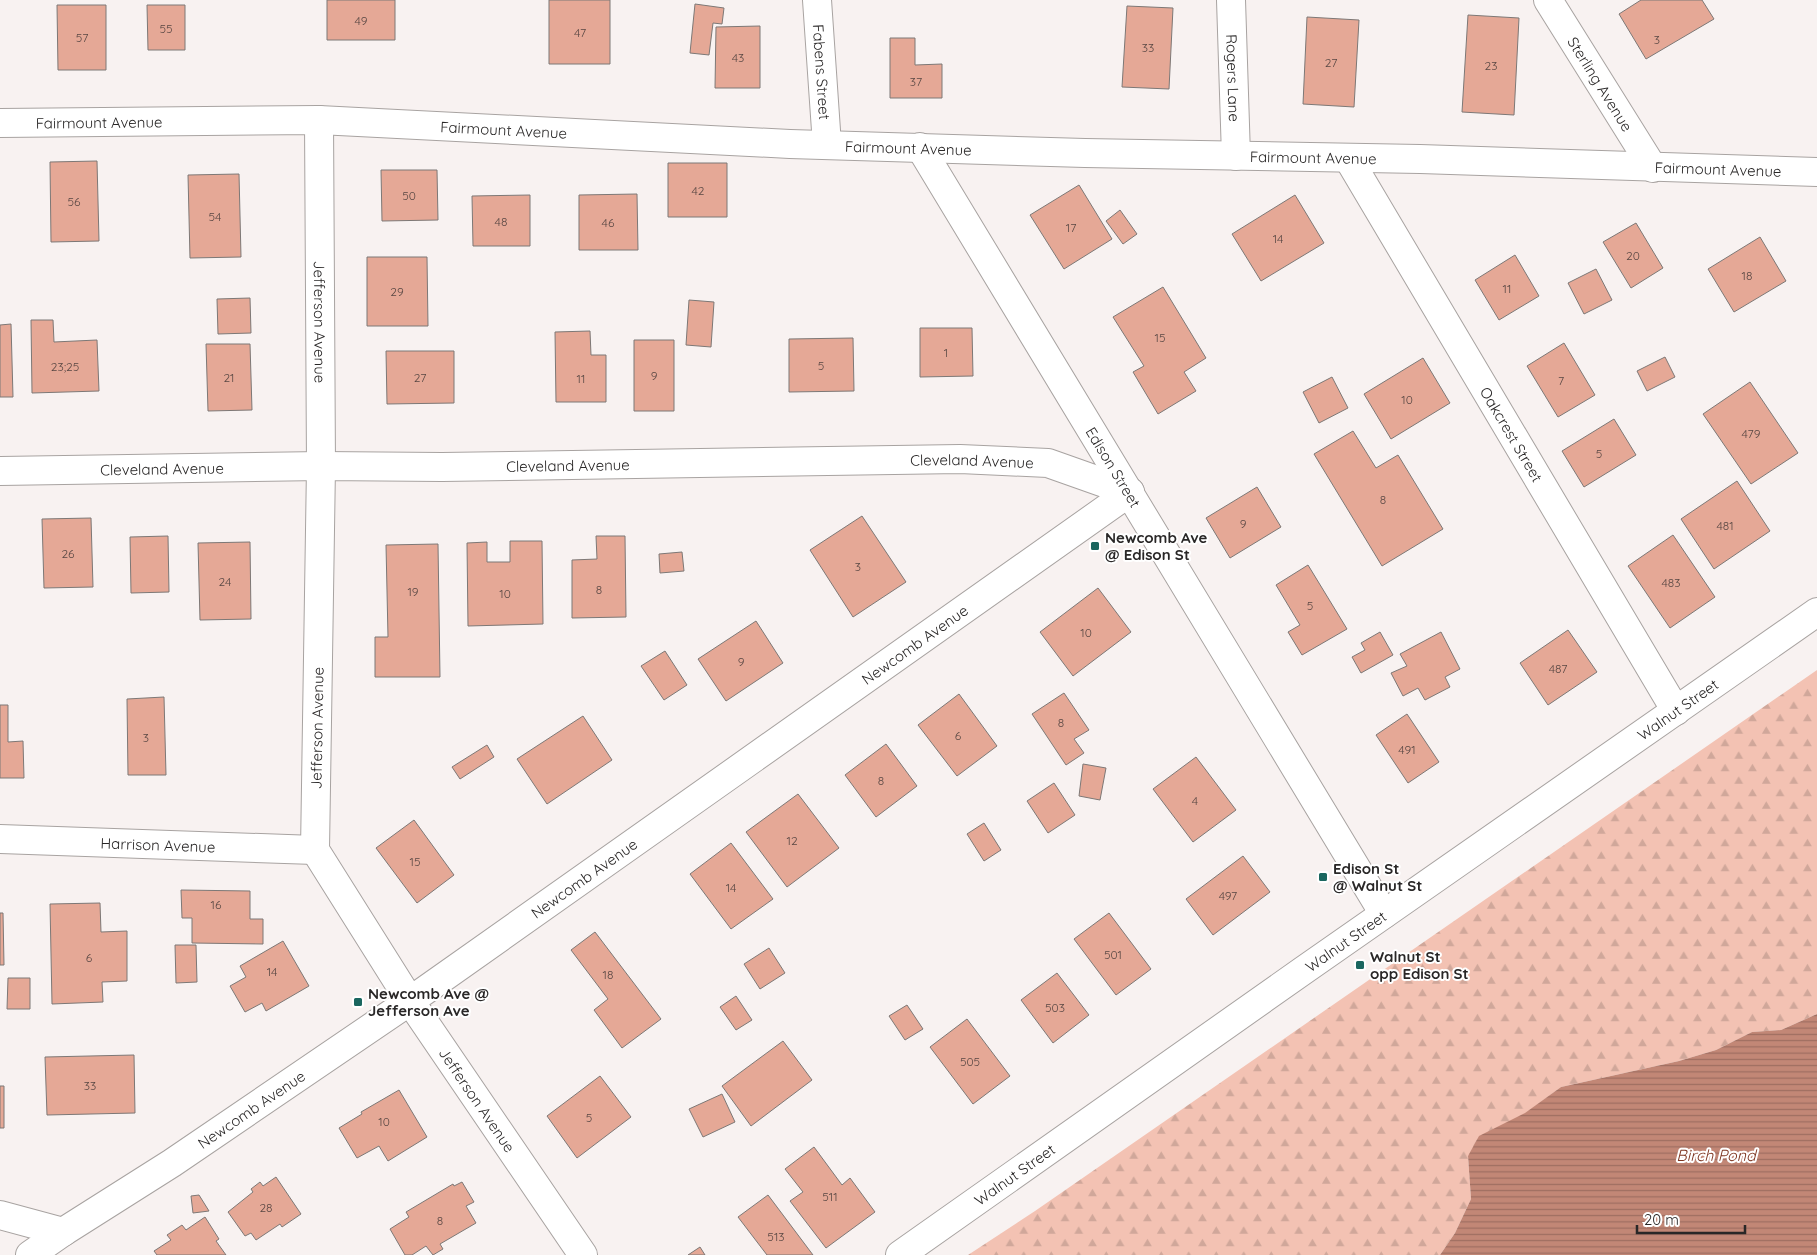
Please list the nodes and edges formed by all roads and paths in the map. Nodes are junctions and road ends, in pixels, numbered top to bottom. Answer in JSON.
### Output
{"nodes":[{"id":1,"x":818,"y":0,"type":"edge"},
{"id":2,"x":1231,"y":0,"type":"edge"},
{"id":3,"x":1548,"y":0,"type":"edge"},
{"id":4,"x":319,"y":120,"type":"junction"},
{"id":5,"x":0,"y":123,"type":"edge"},
{"id":6,"x":827,"y":145,"type":"junction"},
{"id":7,"x":920,"y":147,"type":"junction"},
{"id":8,"x":1236,"y":156,"type":"junction"},
{"id":9,"x":1348,"y":158,"type":"junction"},
{"id":10,"x":1653,"y":168,"type":"junction"},
{"id":11,"x":1817,"y":172,"type":"edge"},
{"id":12,"x":321,"y":466,"type":"junction"},
{"id":13,"x":0,"y":471,"type":"edge"},
{"id":14,"x":1130,"y":492,"type":"junction"},
{"id":15,"x":1817,"y":612,"type":"edge"},
{"id":16,"x":1676,"y":711,"type":"junction"},
{"id":17,"x":0,"y":839,"type":"edge"},
{"id":18,"x":315,"y":850,"type":"junction"},
{"id":19,"x":1384,"y":914,"type":"junction"},
{"id":20,"x":410,"y":1001,"type":"junction"},
{"id":21,"x":0,"y":1216,"type":"edge"},
{"id":22,"x":63,"y":1232,"type":"junction"},
{"id":23,"x":30,"y":1255,"type":"edge"},
{"id":24,"x":583,"y":1255,"type":"edge"},
{"id":25,"x":900,"y":1255,"type":"edge"}],
"edges":[{"from":1,"to":6,"type":"street","name":"Fabens Street"},
{"from":2,"to":8,"type":"street","name":"Rogers Lane"},
{"from":3,"to":10,"type":"street","name":"Sterling Avenue"},
{"from":4,"to":5,"type":"street","name":"Fairmount Avenue"},
{"from":4,"to":6,"type":"street","name":"Fairmount Avenue"},
{"from":4,"to":12,"type":"street","name":"Jefferson Avenue"},
{"from":6,"to":7,"type":"street","name":"Fairmount Avenue"},
{"from":7,"to":8,"type":"street","name":"Fairmount Avenue"},
{"from":7,"to":14,"type":"street","name":"Edison Street"},
{"from":8,"to":9,"type":"street","name":"Fairmount Avenue"},
{"from":9,"to":10,"type":"street","name":"Fairmount Avenue"},
{"from":9,"to":16,"type":"street","name":"Oakcrest Street"},
{"from":10,"to":11,"type":"street","name":"Fairmount Avenue"},
{"from":12,"to":13,"type":"street","name":"Cleveland Avenue"},
{"from":12,"to":14,"type":"street","name":"Cleveland Avenue"},
{"from":12,"to":18,"type":"street","name":"Jefferson Avenue"},
{"from":14,"to":19,"type":"street","name":"Edison Street"},
{"from":14,"to":20,"type":"street","name":"Newcomb Avenue"},
{"from":15,"to":16,"type":"street","name":"Walnut Street"},
{"from":16,"to":19,"type":"street","name":"Walnut Street"},
{"from":17,"to":18,"type":"street","name":"Harrison Avenue"},
{"from":18,"to":20,"type":"street","name":"Jefferson Avenue"},
{"from":19,"to":25,"type":"street","name":"Walnut Street"},
{"from":20,"to":22,"type":"street","name":"Newcomb Avenue"},
{"from":20,"to":24,"type":"street","name":"Jefferson Avenue"},
{"from":21,"to":22,"type":"street"},
{"from":22,"to":23,"type":"street","name":"Newcomb Avenue"}]}
